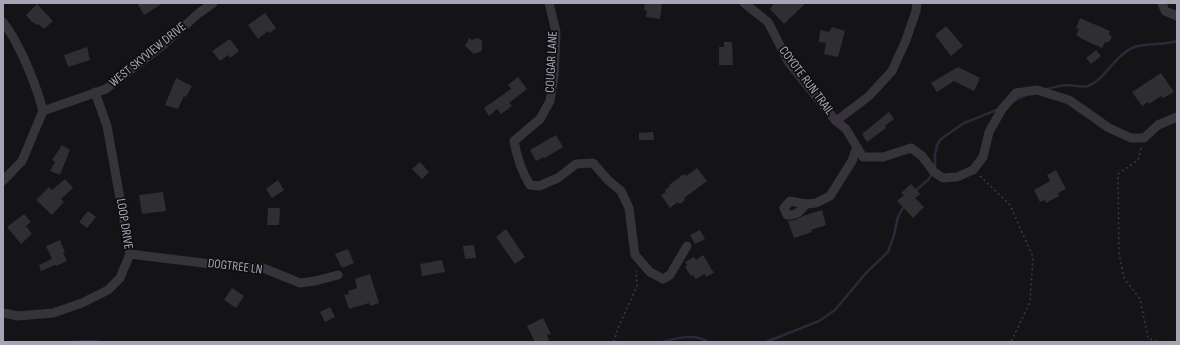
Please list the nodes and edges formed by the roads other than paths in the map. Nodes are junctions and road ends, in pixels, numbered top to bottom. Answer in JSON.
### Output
{"nodes":[{"id":1,"x":213,"y":3,"type":"edge"},
{"id":2,"x":549,"y":3,"type":"edge"},
{"id":3,"x":744,"y":3,"type":"edge"},
{"id":4,"x":908,"y":3,"type":"edge"},
{"id":5,"x":1162,"y":3,"type":"edge"},
{"id":6,"x":916,"y":7,"type":"edge"},
{"id":7,"x":1177,"y":16,"type":"edge"},
{"id":8,"x":3,"y":22,"type":"edge"},
{"id":9,"x":95,"y":92,"type":"junction"},
{"id":10,"x":43,"y":111,"type":"junction"},
{"id":11,"x":1177,"y":117,"type":"edge"},
{"id":12,"x":836,"y":121,"type":"junction"},
{"id":13,"x":857,"y":147,"type":"junction"},
{"id":14,"x":3,"y":181,"type":"edge"},
{"id":15,"x":806,"y":204,"type":"dead end"},
{"id":16,"x":687,"y":246,"type":"dead end"},
{"id":17,"x":130,"y":254,"type":"junction"},
{"id":18,"x":338,"y":275,"type":"dead end"},
{"id":19,"x":3,"y":313,"type":"edge"}],
"edges":[{"from":1,"to":9,"type":"street","name":"WEST SKYVIEW DRIVE"},
{"from":2,"to":16,"type":"street","name":"COUGAR LANE"},
{"from":3,"to":12,"type":"street","name":"COYOTE RUN TRAIL"},
{"from":4,"to":6,"type":"street"},
{"from":5,"to":7,"type":"street"},
{"from":6,"to":12,"type":"street","name":"COYOTE RUN TRAIL"},
{"from":8,"to":10,"type":"street"},
{"from":9,"to":10,"type":"street","name":"WEST SKYVIEW DRIVE"},
{"from":9,"to":17,"type":"street","name":"LOOP DRIVE"},
{"from":10,"to":14,"type":"street"},
{"from":11,"to":13,"type":"street"},
{"from":12,"to":13,"type":"street"},
{"from":13,"to":15,"type":"street"},
{"from":17,"to":18,"type":"street","name":"DOGTREE LN"},
{"from":17,"to":19,"type":"street","name":"LOOP DRIVE"}]}
